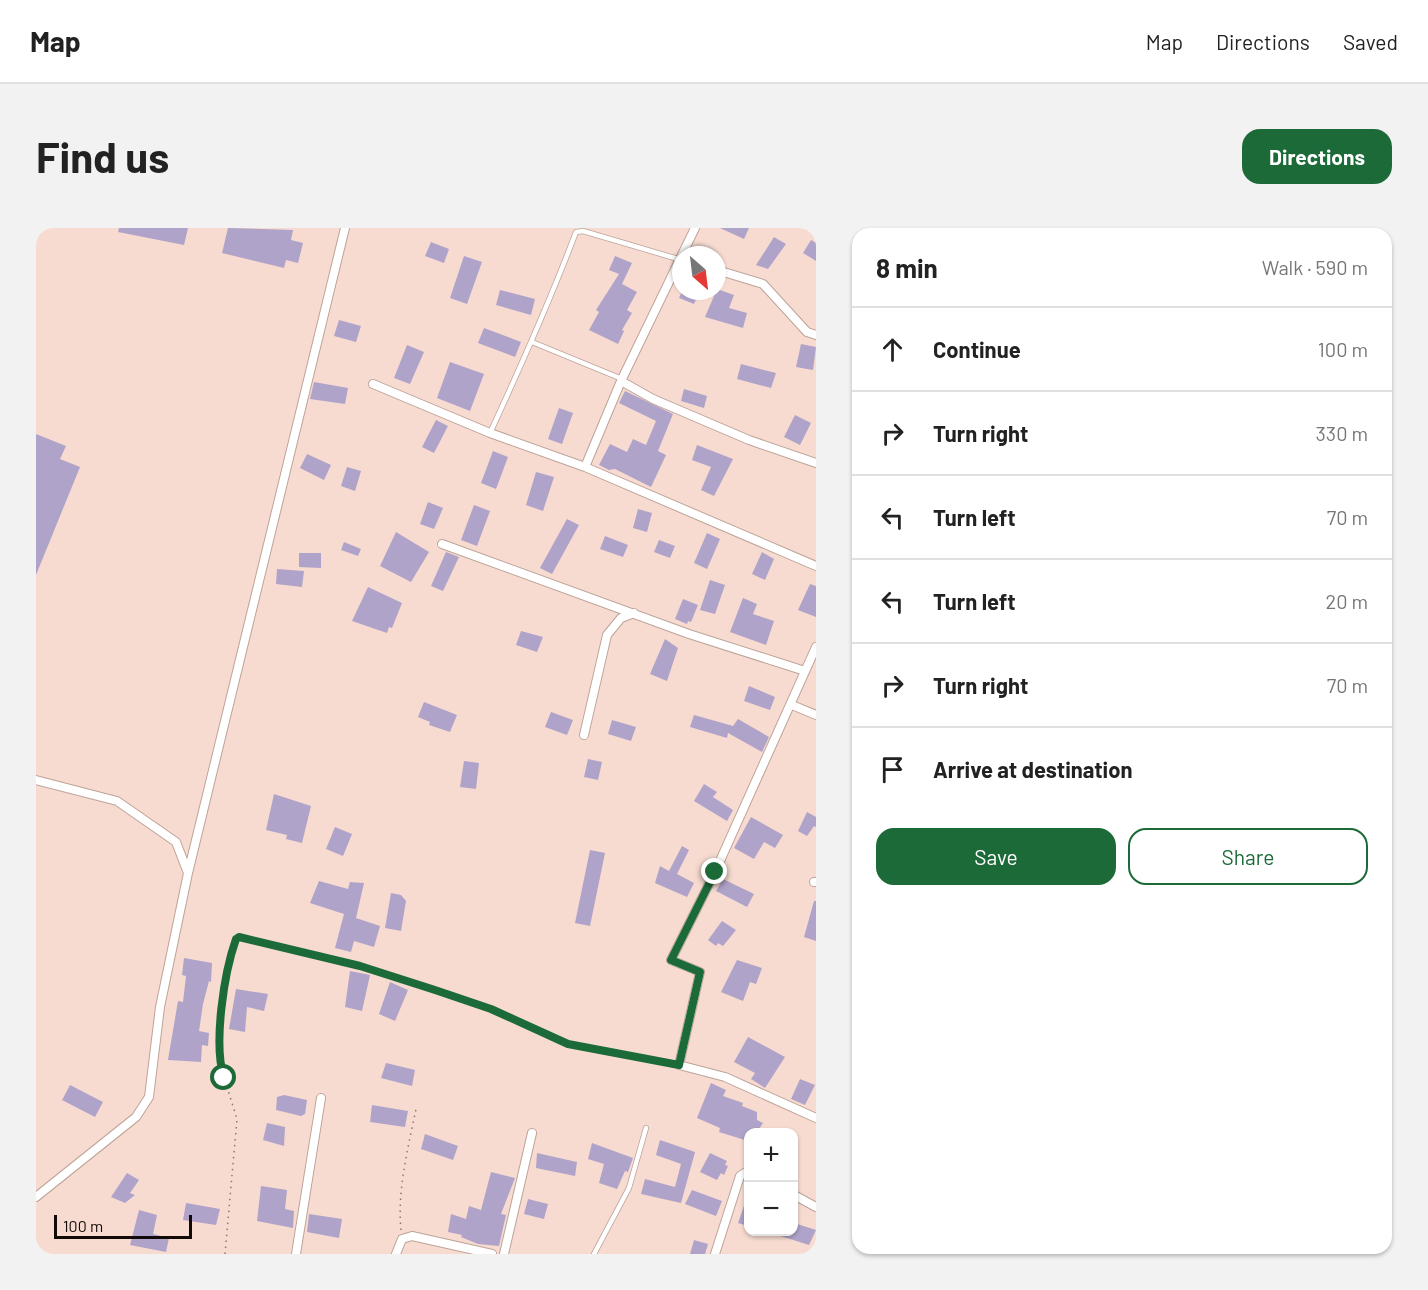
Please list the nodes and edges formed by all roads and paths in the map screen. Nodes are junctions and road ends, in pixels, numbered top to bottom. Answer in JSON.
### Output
{"nodes":[{"id":1,"x":345,"y":228,"type":"edge"},
{"id":2,"x":694,"y":228,"type":"edge"},
{"id":3,"x":685,"y":246,"type":"edge"},
{"id":4,"x":672,"y":256,"type":"edge"},
{"id":5,"x":672,"y":273,"type":"edge"},
{"id":6,"x":726,"y":273,"type":"edge"},
{"id":7,"x":816,"y":335,"type":"edge"},
{"id":8,"x":532,"y":342,"type":"junction"},
{"id":9,"x":622,"y":380,"type":"junction"},
{"id":10,"x":373,"y":384,"type":"dead end"},
{"id":11,"x":490,"y":433,"type":"junction"},
{"id":12,"x":816,"y":463,"type":"edge"},
{"id":13,"x":585,"y":467,"type":"junction"},
{"id":14,"x":442,"y":544,"type":"dead end"},
{"id":15,"x":816,"y":566,"type":"edge"},
{"id":16,"x":634,"y":613,"type":"junction"},
{"id":17,"x":816,"y":647,"type":"edge"},
{"id":18,"x":805,"y":671,"type":"junction"},
{"id":19,"x":792,"y":705,"type":"junction"},
{"id":20,"x":816,"y":715,"type":"edge"},
{"id":21,"x":584,"y":735,"type":"dead end"},
{"id":22,"x":36,"y":780,"type":"edge"},
{"id":23,"x":188,"y":873,"type":"junction"},
{"id":24,"x":679,"y":1065,"type":"junction"},
{"id":25,"x":321,"y":1098,"type":"dead end"},
{"id":26,"x":416,"y":1109,"type":"dead end"},
{"id":27,"x":816,"y":1118,"type":"edge"},
{"id":28,"x":646,"y":1128,"type":"dead end"},
{"id":29,"x":532,"y":1133,"type":"dead end"},
{"id":30,"x":744,"y":1174,"type":"edge"},
{"id":31,"x":36,"y":1197,"type":"edge"},
{"id":32,"x":798,"y":1197,"type":"edge"},
{"id":33,"x":816,"y":1208,"type":"edge"},
{"id":34,"x":402,"y":1239,"type":"junction"},
{"id":35,"x":225,"y":1254,"type":"edge"},
{"id":36,"x":296,"y":1254,"type":"edge"},
{"id":37,"x":396,"y":1254,"type":"edge"},
{"id":38,"x":492,"y":1254,"type":"edge"},
{"id":39,"x":504,"y":1254,"type":"edge"},
{"id":40,"x":594,"y":1254,"type":"edge"},
{"id":41,"x":715,"y":1254,"type":"edge"}],
"edges":[{"from":1,"to":23,"type":"street"},
{"from":2,"to":3,"type":"street"},
{"from":4,"to":8,"type":"lane"},
{"from":5,"to":9,"type":"street"},
{"from":6,"to":7,"type":"street"},
{"from":8,"to":9,"type":"lane"},
{"from":8,"to":11,"type":"lane"},
{"from":9,"to":12,"type":"street"},
{"from":9,"to":13,"type":"street"},
{"from":10,"to":11,"type":"street"},
{"from":11,"to":13,"type":"street"},
{"from":13,"to":15,"type":"street"},
{"from":14,"to":16,"type":"street"},
{"from":16,"to":18,"type":"street"},
{"from":16,"to":21,"type":"street"},
{"from":17,"to":18,"type":"street"},
{"from":18,"to":19,"type":"street"},
{"from":19,"to":20,"type":"street"},
{"from":19,"to":24,"type":"street"},
{"from":22,"to":23,"type":"street"},
{"from":23,"to":31,"type":"street"},
{"from":24,"to":27,"type":"street"},
{"from":24,"to":35,"type":"path"},
{"from":25,"to":36,"type":"street"},
{"from":26,"to":34,"type":"path"},
{"from":28,"to":40,"type":"lane"},
{"from":29,"to":39,"type":"street"},
{"from":30,"to":41,"type":"street"},
{"from":32,"to":33,"type":"street"},
{"from":34,"to":37,"type":"street"},
{"from":34,"to":38,"type":"street"}]}
